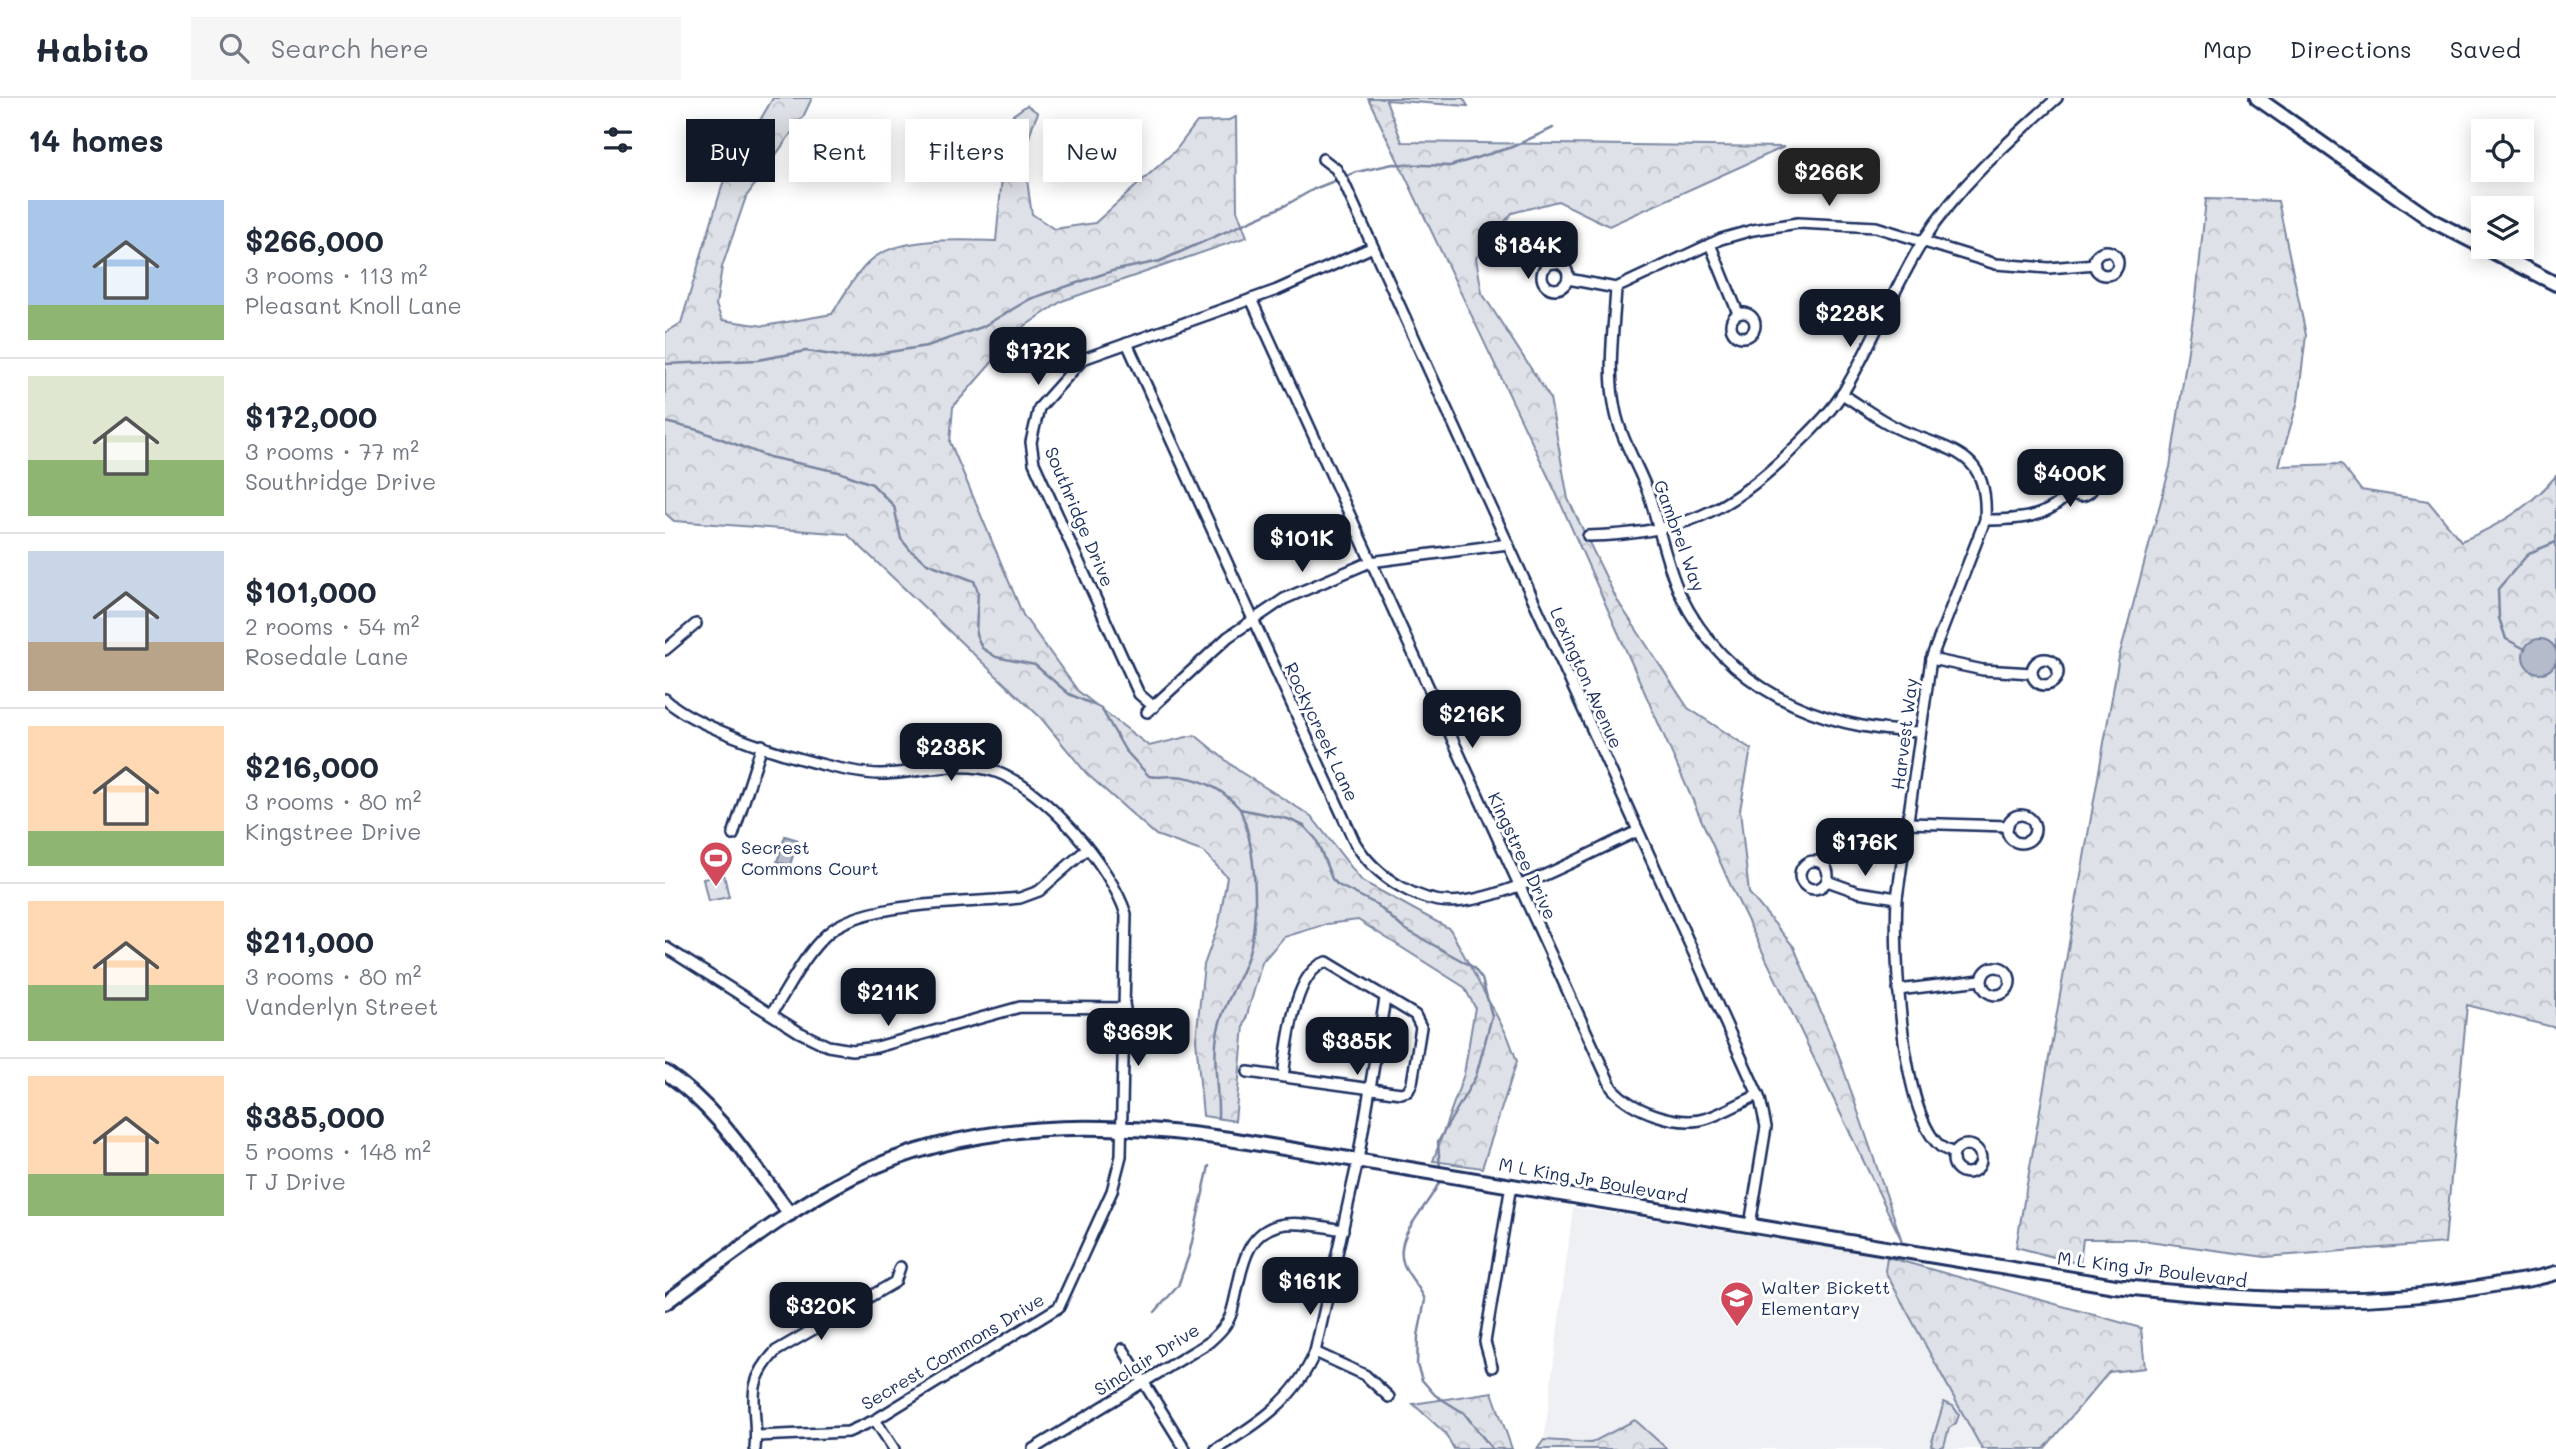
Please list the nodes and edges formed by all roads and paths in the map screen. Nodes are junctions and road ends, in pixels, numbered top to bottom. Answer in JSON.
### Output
{"nodes":[{"id":1,"x":2257,"y":98,"type":"edge"},
{"id":2,"x":2050,"y":100,"type":"edge"},
{"id":3,"x":1323,"y":159,"type":"dead end"},
{"id":4,"x":1923,"y":241,"type":"junction"},
{"id":5,"x":1710,"y":244,"type":"junction"},
{"id":6,"x":1373,"y":247,"type":"junction"},
{"id":7,"x":2095,"y":264,"type":"dead end"},
{"id":8,"x":1568,"y":279,"type":"dead end"},
{"id":9,"x":2556,"y":284,"type":"edge"},
{"id":10,"x":1616,"y":288,"type":"junction"},
{"id":11,"x":1251,"y":299,"type":"junction"},
{"id":12,"x":1738,"y":313,"type":"dead end"},
{"id":13,"x":1127,"y":343,"type":"junction"},
{"id":14,"x":1842,"y":394,"type":"junction"},
{"id":15,"x":2070,"y":491,"type":"dead end"},
{"id":16,"x":1985,"y":520,"type":"junction"},
{"id":17,"x":1660,"y":529,"type":"junction"},
{"id":18,"x":1588,"y":536,"type":"dead end"},
{"id":19,"x":1508,"y":544,"type":"junction"},
{"id":20,"x":1370,"y":562,"type":"junction"},
{"id":21,"x":1253,"y":619,"type":"junction"},
{"id":22,"x":696,"y":624,"type":"dead end"},
{"id":23,"x":665,"y":650,"type":"edge"},
{"id":24,"x":1931,"y":659,"type":"junction"},
{"id":25,"x":2032,"y":673,"type":"dead end"},
{"id":26,"x":665,"y":699,"type":"edge"},
{"id":27,"x":1919,"y":732,"type":"junction"},
{"id":28,"x":762,"y":745,"type":"junction"},
{"id":29,"x":1909,"y":823,"type":"junction"},
{"id":30,"x":2008,"y":826,"type":"dead end"},
{"id":31,"x":1638,"y":831,"type":"junction"},
{"id":32,"x":733,"y":835,"type":"dead end"},
{"id":33,"x":1087,"y":849,"type":"junction"},
{"id":34,"x":1827,"y":881,"type":"dead end"},
{"id":35,"x":1517,"y":885,"type":"junction"},
{"id":36,"x":1897,"y":898,"type":"junction"},
{"id":37,"x":665,"y":947,"type":"edge"},
{"id":38,"x":1982,"y":980,"type":"dead end"},
{"id":39,"x":1898,"y":990,"type":"junction"},
{"id":40,"x":1385,"y":999,"type":"junction"},
{"id":41,"x":1125,"y":1008,"type":"junction"},
{"id":42,"x":772,"y":1013,"type":"junction"},
{"id":43,"x":665,"y":1072,"type":"edge"},
{"id":44,"x":1248,"y":1072,"type":"dead end"},
{"id":45,"x":1283,"y":1077,"type":"junction"},
{"id":46,"x":1370,"y":1090,"type":"junction"},
{"id":47,"x":1758,"y":1095,"type":"junction"},
{"id":48,"x":1121,"y":1126,"type":"junction"},
{"id":49,"x":1954,"y":1153,"type":"dead end"},
{"id":50,"x":1358,"y":1160,"type":"junction"},
{"id":51,"x":1511,"y":1185,"type":"junction"},
{"id":52,"x":790,"y":1214,"type":"junction"},
{"id":53,"x":1750,"y":1225,"type":"junction"},
{"id":54,"x":1343,"y":1230,"type":"junction"},
{"id":55,"x":900,"y":1267,"type":"dead end"},
{"id":56,"x":2556,"y":1273,"type":"edge"},
{"id":57,"x":665,"y":1303,"type":"edge"},
{"id":58,"x":1123,"y":1349,"type":"dead end"},
{"id":59,"x":1315,"y":1352,"type":"junction"},
{"id":60,"x":1492,"y":1367,"type":"dead end"},
{"id":61,"x":1144,"y":1382,"type":"junction"},
{"id":62,"x":1389,"y":1397,"type":"dead end"},
{"id":63,"x":875,"y":1420,"type":"junction"},
{"id":64,"x":757,"y":1436,"type":"junction"},
{"id":65,"x":755,"y":1449,"type":"edge"},
{"id":66,"x":894,"y":1449,"type":"edge"},
{"id":67,"x":1033,"y":1449,"type":"edge"},
{"id":68,"x":1185,"y":1449,"type":"edge"},
{"id":69,"x":1216,"y":1449,"type":"edge"}],
"edges":[{"from":1,"to":9,"type":"main road"},
{"from":2,"to":4,"type":"street"},
{"from":3,"to":6,"type":"street","name":"Lexington Avenue"},
{"from":4,"to":5,"type":"street"},
{"from":4,"to":7,"type":"street"},
{"from":4,"to":14,"type":"street"},
{"from":5,"to":10,"type":"street"},
{"from":5,"to":12,"type":"street"},
{"from":6,"to":11,"type":"street","name":"Southridge Drive"},
{"from":6,"to":19,"type":"street","name":"Lexington Avenue"},
{"from":8,"to":10,"type":"street"},
{"from":10,"to":17,"type":"street","name":"Gambrel Way"},
{"from":11,"to":13,"type":"street","name":"Southridge Drive"},
{"from":11,"to":20,"type":"street","name":"Kingstree Drive"},
{"from":13,"to":21,"type":"street","name":"Rockycreek Lane"},
{"from":13,"to":21,"type":"street","name":"Southridge Drive"},
{"from":14,"to":16,"type":"street","name":"Harvest Way"},
{"from":14,"to":17,"type":"street"},
{"from":15,"to":16,"type":"street"},
{"from":16,"to":24,"type":"street","name":"Harvest Way"},
{"from":17,"to":18,"type":"street"},
{"from":17,"to":27,"type":"street","name":"Gambrel Way"},
{"from":19,"to":20,"type":"street"},
{"from":19,"to":31,"type":"street","name":"Lexington Avenue"},
{"from":20,"to":21,"type":"street"},
{"from":20,"to":35,"type":"street","name":"Kingstree Drive"},
{"from":21,"to":35,"type":"street","name":"Rockycreek Lane"},
{"from":22,"to":23,"type":"street"},
{"from":24,"to":25,"type":"street"},
{"from":24,"to":27,"type":"street","name":"Harvest Way"},
{"from":26,"to":28,"type":"street","name":"Secrest Commons Drive"},
{"from":27,"to":29,"type":"street","name":"Harvest Way"},
{"from":28,"to":32,"type":"street"},
{"from":28,"to":33,"type":"street","name":"Secrest Commons Drive"},
{"from":29,"to":30,"type":"street"},
{"from":29,"to":36,"type":"street","name":"Harvest Way"},
{"from":31,"to":35,"type":"street","name":"Rockycreek Lane"},
{"from":31,"to":47,"type":"street","name":"Lexington Avenue"},
{"from":33,"to":41,"type":"street","name":"Secrest Commons Drive"},
{"from":33,"to":42,"type":"street"},
{"from":34,"to":36,"type":"street"},
{"from":35,"to":47,"type":"street","name":"Kingstree Drive"},
{"from":36,"to":39,"type":"street","name":"Harvest Way"},
{"from":37,"to":42,"type":"street"},
{"from":38,"to":39,"type":"street"},
{"from":39,"to":49,"type":"street","name":"Harvest Way"},
{"from":40,"to":45,"type":"street"},
{"from":40,"to":46,"type":"street"},
{"from":40,"to":46,"type":"street"},
{"from":41,"to":42,"type":"street"},
{"from":41,"to":48,"type":"street","name":"Secrest Commons Drive"},
{"from":43,"to":52,"type":"main road"},
{"from":44,"to":45,"type":"street"},
{"from":45,"to":46,"type":"street"},
{"from":46,"to":50,"type":"street"},
{"from":47,"to":53,"type":"street","name":"Lexington Avenue"},
{"from":48,"to":50,"type":"main road","name":"M L King Jr Boulevard"},
{"from":48,"to":52,"type":"main road","name":"M L King Jr Boulevard"},
{"from":48,"to":63,"type":"street","name":"Secrest Commons Drive"},
{"from":50,"to":51,"type":"main road","name":"M L King Jr Boulevard"},
{"from":50,"to":54,"type":"street"},
{"from":51,"to":53,"type":"main road","name":"M L King Jr Boulevard"},
{"from":51,"to":60,"type":"street"},
{"from":52,"to":57,"type":"main road","name":"M L King Jr Boulevard"},
{"from":53,"to":56,"type":"main road","name":"M L King Jr Boulevard"},
{"from":54,"to":59,"type":"street"},
{"from":54,"to":61,"type":"street","name":"Sinclair Drive"},
{"from":55,"to":64,"type":"street"},
{"from":58,"to":61,"type":"street"},
{"from":59,"to":62,"type":"street"},
{"from":59,"to":69,"type":"street"},
{"from":61,"to":67,"type":"street","name":"Sinclair Drive"},
{"from":61,"to":68,"type":"street"},
{"from":63,"to":64,"type":"street","name":"Secrest Commons Drive"},
{"from":63,"to":66,"type":"street"},
{"from":64,"to":65,"type":"street"}]}
